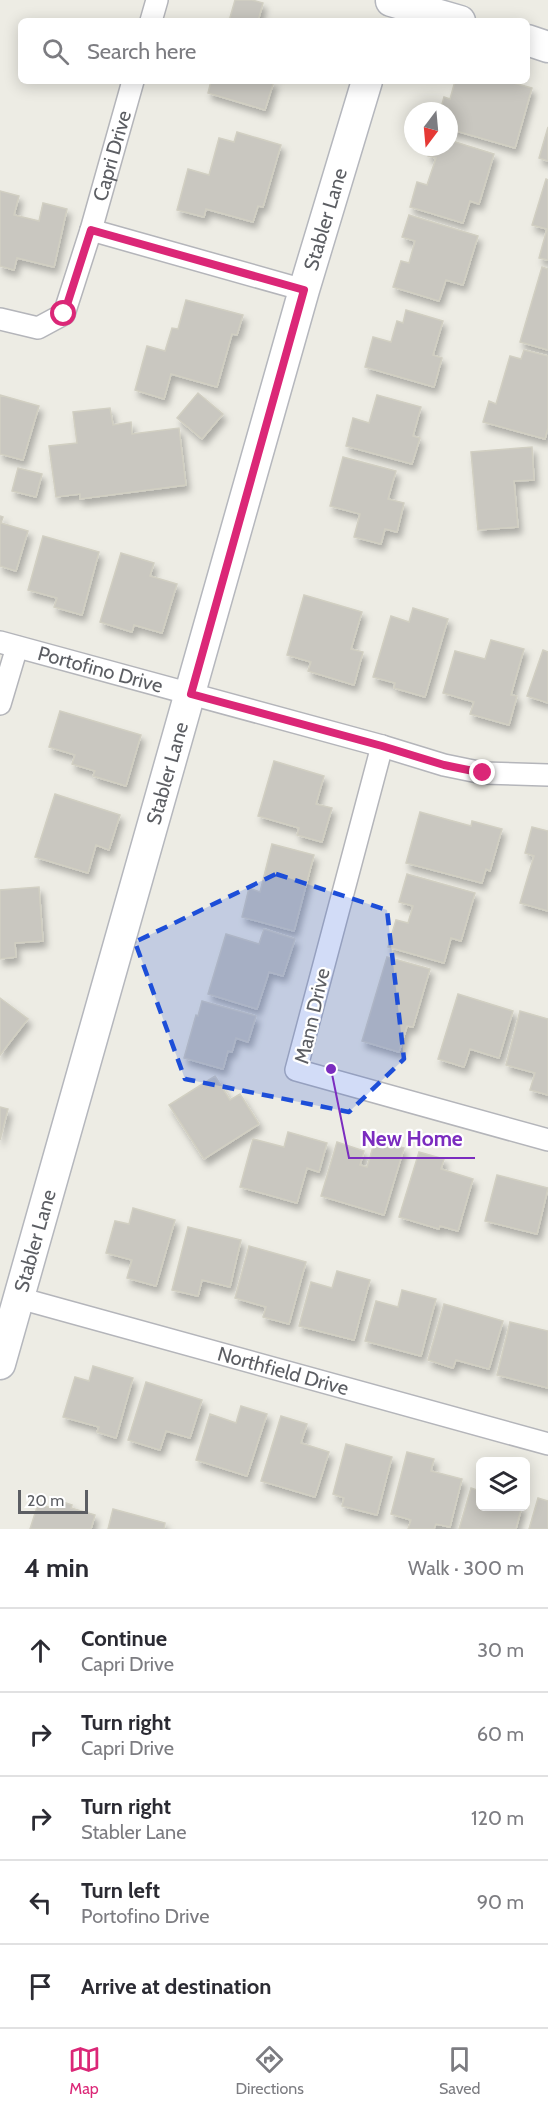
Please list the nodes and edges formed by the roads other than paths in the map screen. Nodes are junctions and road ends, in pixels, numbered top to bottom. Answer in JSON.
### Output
{"nodes":[{"id":1,"x":157,"y":0,"type":"edge"},
{"id":2,"x":391,"y":0,"type":"edge"},
{"id":3,"x":152,"y":18,"type":"edge"},
{"id":4,"x":386,"y":18,"type":"edge"},
{"id":5,"x":450,"y":18,"type":"edge"},
{"id":6,"x":530,"y":41,"type":"edge"},
{"id":7,"x":548,"y":47,"type":"edge"},
{"id":8,"x":133,"y":84,"type":"edge"},
{"id":9,"x":366,"y":84,"type":"edge"},
{"id":10,"x":91,"y":230,"type":"junction"},
{"id":11,"x":304,"y":290,"type":"junction"},
{"id":12,"x":0,"y":319,"type":"edge"},
{"id":13,"x":8,"y":645,"type":"edge"},
{"id":14,"x":191,"y":694,"type":"junction"},
{"id":15,"x":0,"y":704,"type":"edge"},
{"id":16,"x":382,"y":746,"type":"junction"},
{"id":17,"x":548,"y":775,"type":"edge"},
{"id":18,"x":548,"y":1140,"type":"edge"},
{"id":19,"x":19,"y":1298,"type":"junction"},
{"id":20,"x":0,"y":1364,"type":"edge"},
{"id":21,"x":548,"y":1443,"type":"edge"}],
"edges":[{"from":1,"to":3,"type":"street"},
{"from":2,"to":4,"type":"street"},
{"from":2,"to":5,"type":"street"},
{"from":6,"to":7,"type":"street"},
{"from":8,"to":10,"type":"street","name":"Capri Drive"},
{"from":9,"to":11,"type":"street","name":"Stabler Lane"},
{"from":10,"to":11,"type":"street"},
{"from":10,"to":12,"type":"street","name":"Capri Drive"},
{"from":11,"to":14,"type":"street","name":"Stabler Lane"},
{"from":13,"to":14,"type":"street","name":"Portofino Drive"},
{"from":13,"to":15,"type":"street"},
{"from":14,"to":16,"type":"street","name":"Portofino Drive"},
{"from":14,"to":19,"type":"street","name":"Stabler Lane"},
{"from":16,"to":17,"type":"street","name":"Portofino Drive"},
{"from":16,"to":18,"type":"street","name":"Mann Drive"},
{"from":19,"to":20,"type":"street","name":"Stabler Lane"},
{"from":19,"to":21,"type":"street","name":"Northfield Drive"}]}
